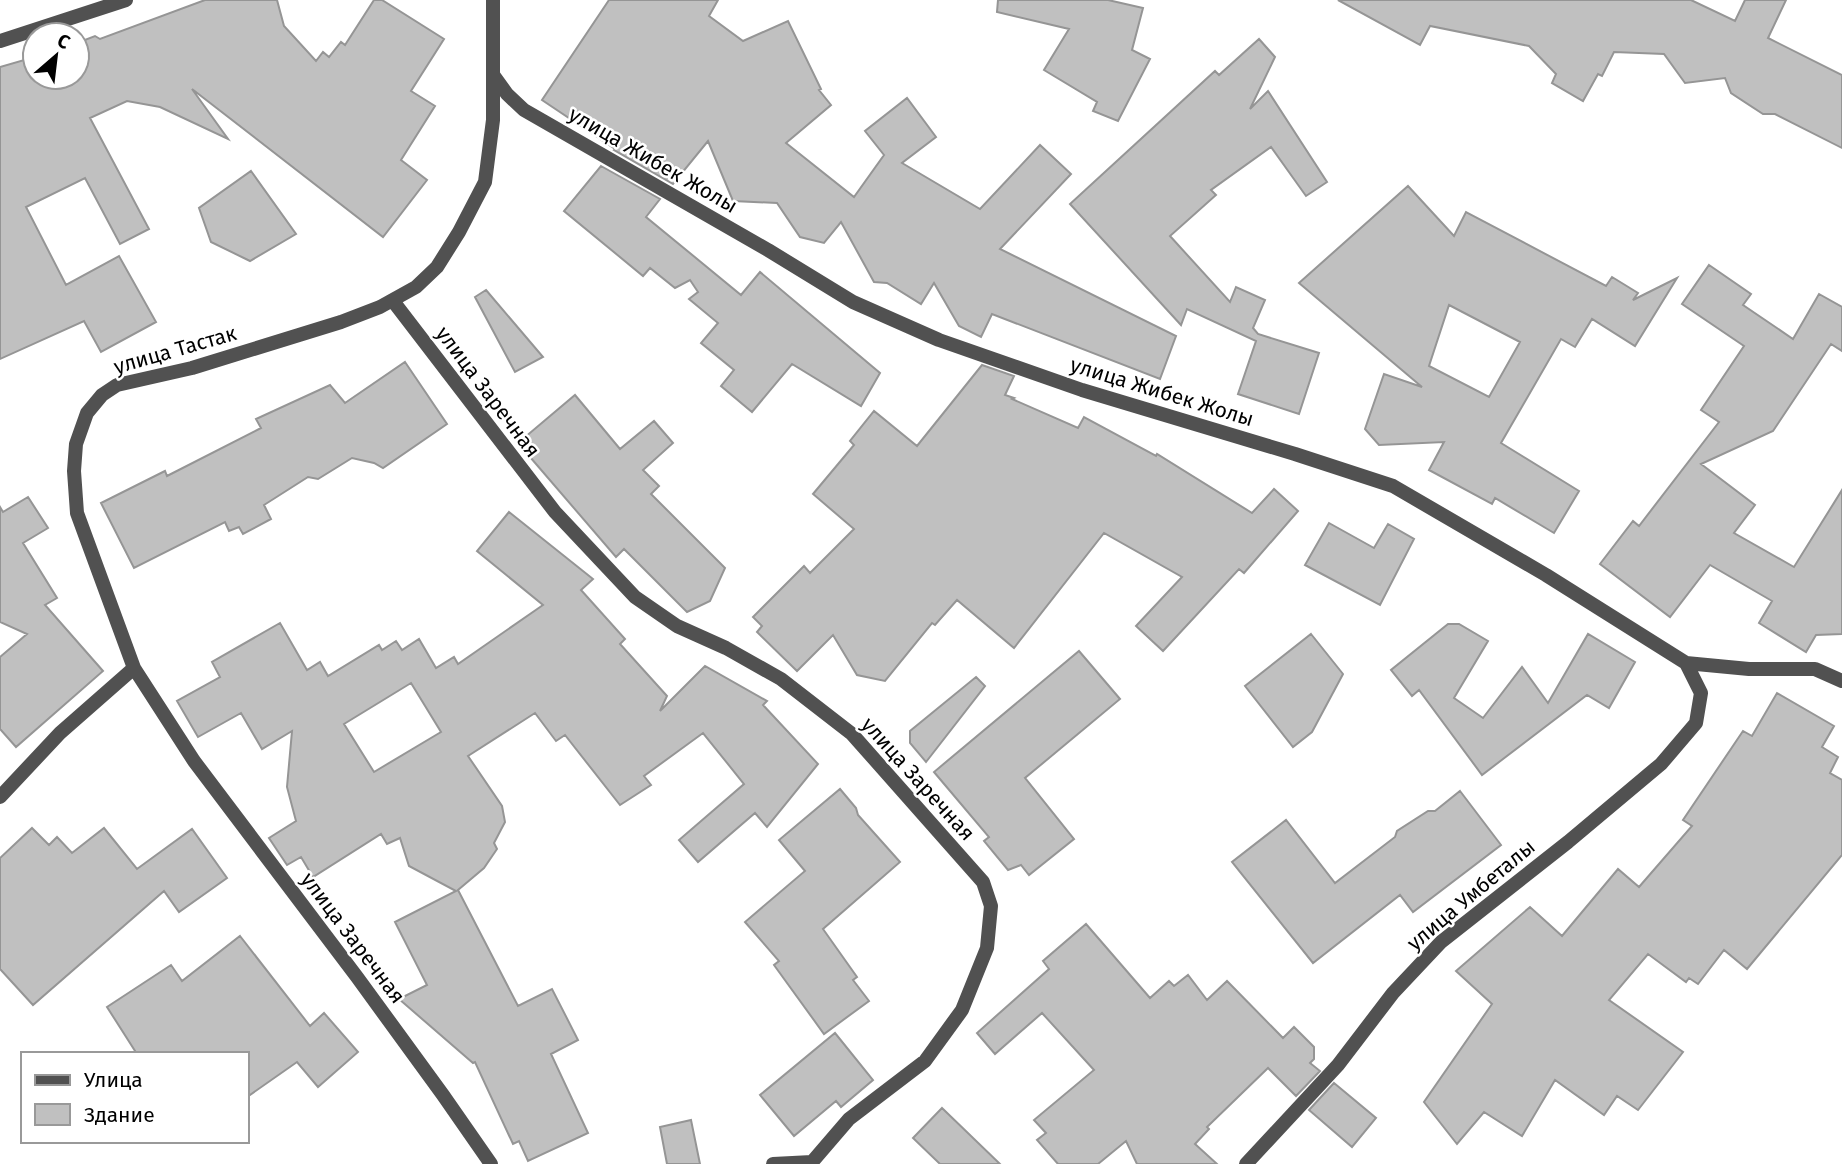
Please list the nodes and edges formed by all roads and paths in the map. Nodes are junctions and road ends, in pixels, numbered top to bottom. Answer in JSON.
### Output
{"nodes":[{"id":1,"x":126,"y":0,"type":"edge"},
{"id":2,"x":494,"y":0,"type":"edge"},
{"id":3,"x":0,"y":41,"type":"edge"},
{"id":4,"x":495,"y":76,"type":"junction"},
{"id":5,"x":393,"y":300,"type":"junction"},
{"id":6,"x":1686,"y":663,"type":"junction"},
{"id":7,"x":134,"y":668,"type":"junction"},
{"id":8,"x":1842,"y":681,"type":"edge"},
{"id":9,"x":0,"y":797,"type":"edge"},
{"id":10,"x":491,"y":1164,"type":"edge"},
{"id":11,"x":773,"y":1164,"type":"edge"},
{"id":12,"x":1246,"y":1164,"type":"edge"}],
"edges":[{"from":1,"to":3,"type":"street"},
{"from":2,"to":4,"type":"street","name":"улица Тастак"},
{"from":4,"to":5,"type":"street","name":"улица Тастак"},
{"from":4,"to":6,"type":"street","name":"улица Жибек Жолы"},
{"from":5,"to":7,"type":"street","name":"улица Тастак"},
{"from":5,"to":11,"type":"street","name":"улица Заречная"},
{"from":6,"to":8,"type":"street","name":"улица Жибек Жолы"},
{"from":6,"to":12,"type":"street","name":"улица Умбеталы"},
{"from":7,"to":9,"type":"street"},
{"from":7,"to":10,"type":"street","name":"улица Заречная"}]}
